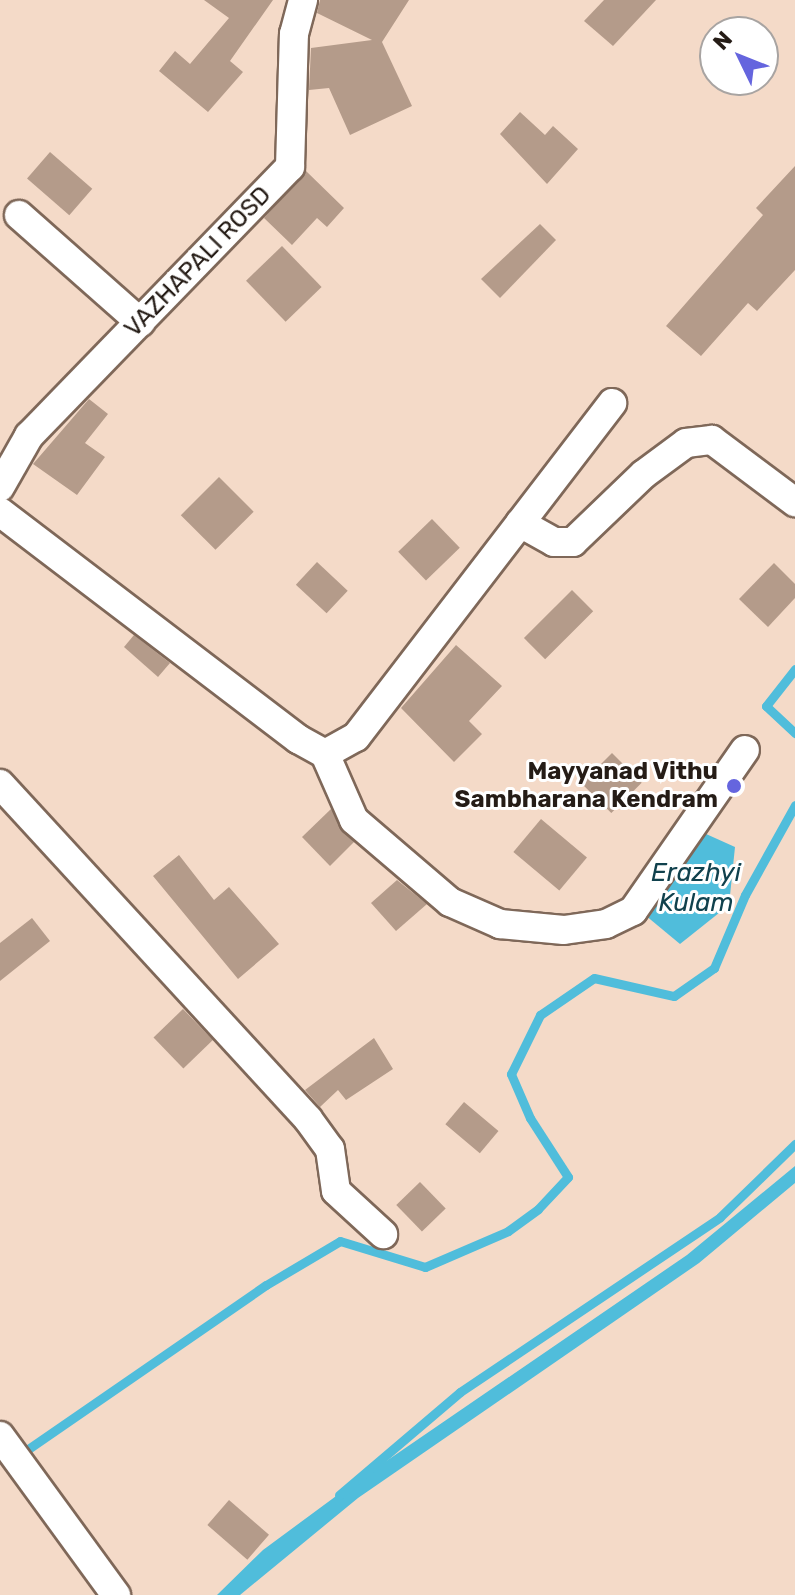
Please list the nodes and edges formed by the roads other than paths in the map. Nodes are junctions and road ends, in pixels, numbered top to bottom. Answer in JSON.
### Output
{"nodes":[{"id":1,"x":303,"y":0,"type":"edge"},
{"id":2,"x":19,"y":215,"type":"dead end"},
{"id":3,"x":140,"y":322,"type":"junction"},
{"id":4,"x":612,"y":403,"type":"dead end"},
{"id":5,"x":0,"y":487,"type":"edge"},
{"id":6,"x":795,"y":502,"type":"edge"},
{"id":7,"x":0,"y":512,"type":"edge"},
{"id":8,"x":520,"y":523,"type":"junction"},
{"id":9,"x":745,"y":750,"type":"dead end"},
{"id":10,"x":325,"y":754,"type":"junction"},
{"id":11,"x":0,"y":784,"type":"edge"},
{"id":12,"x":383,"y":1234,"type":"dead end"},
{"id":13,"x":0,"y":1436,"type":"edge"},
{"id":14,"x":116,"y":1595,"type":"edge"}],
"edges":[{"from":1,"to":3,"type":"street","name":"VAZHAPALI ROSD"},
{"from":2,"to":3,"type":"street"},
{"from":3,"to":5,"type":"street","name":"VAZHAPALI ROSD"},
{"from":4,"to":8,"type":"street"},
{"from":6,"to":8,"type":"street"},
{"from":7,"to":10,"type":"street"},
{"from":8,"to":10,"type":"street"},
{"from":9,"to":10,"type":"street"},
{"from":11,"to":12,"type":"street"},
{"from":13,"to":14,"type":"street"}]}
